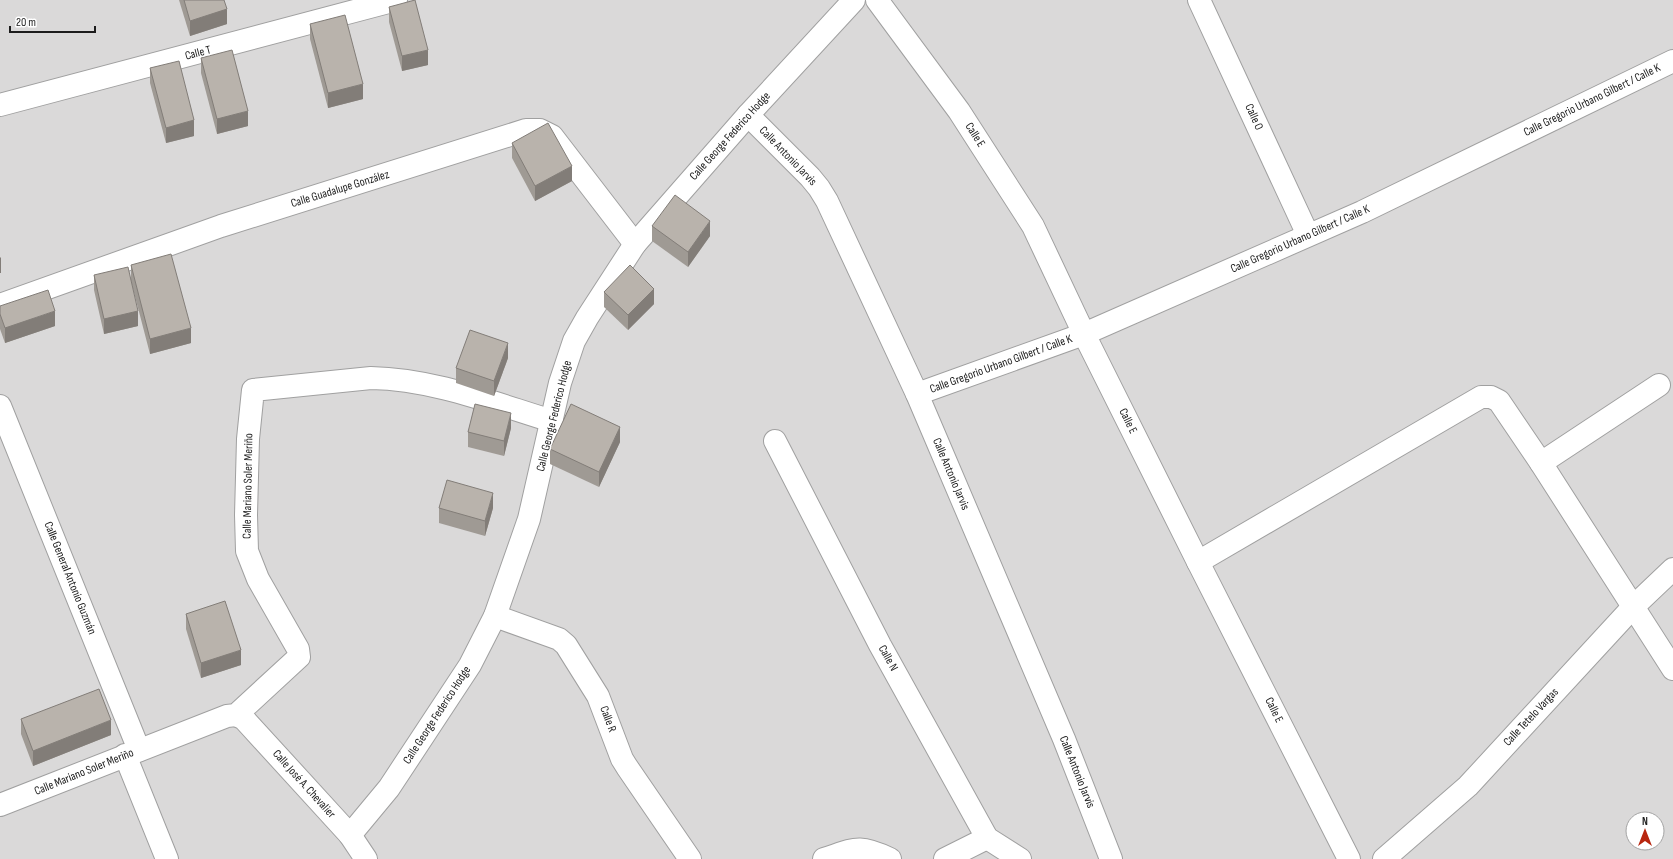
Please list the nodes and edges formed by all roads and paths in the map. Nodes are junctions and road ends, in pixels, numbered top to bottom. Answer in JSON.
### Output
{"nodes":[{"id":1,"x":396,"y":0,"type":"edge"},
{"id":2,"x":854,"y":0,"type":"edge"},
{"id":3,"x":877,"y":0,"type":"edge"},
{"id":4,"x":1199,"y":0,"type":"edge"},
{"id":5,"x":1673,"y":61,"type":"edge"},
{"id":6,"x":0,"y":105,"type":"edge"},
{"id":7,"x":748,"y":115,"type":"junction"},
{"id":8,"x":1308,"y":234,"type":"junction"},
{"id":9,"x":635,"y":244,"type":"junction"},
{"id":10,"x":0,"y":305,"type":"edge"},
{"id":11,"x":1084,"y":334,"type":"junction"},
{"id":12,"x":1659,"y":385,"type":"dead end"},
{"id":13,"x":917,"y":394,"type":"junction"},
{"id":14,"x":0,"y":406,"type":"edge"},
{"id":15,"x":552,"y":421,"type":"junction"},
{"id":16,"x":775,"y":441,"type":"dead end"},
{"id":17,"x":1541,"y":464,"type":"junction"},
{"id":18,"x":1198,"y":562,"type":"junction"},
{"id":19,"x":1673,"y":570,"type":"edge"},
{"id":20,"x":1634,"y":607,"type":"junction"},
{"id":21,"x":495,"y":616,"type":"junction"},
{"id":22,"x":1673,"y":670,"type":"edge"},
{"id":23,"x":236,"y":715,"type":"junction"},
{"id":24,"x":132,"y":752,"type":"junction"},
{"id":25,"x":0,"y":805,"type":"edge"},
{"id":26,"x":350,"y":835,"type":"junction"},
{"id":27,"x":988,"y":838,"type":"junction"},
{"id":28,"x":167,"y":859,"type":"edge"},
{"id":29,"x":366,"y":859,"type":"edge"},
{"id":30,"x":690,"y":859,"type":"edge"},
{"id":31,"x":824,"y":859,"type":"edge"},
{"id":32,"x":890,"y":859,"type":"edge"},
{"id":33,"x":945,"y":859,"type":"edge"},
{"id":34,"x":1020,"y":859,"type":"edge"},
{"id":35,"x":1111,"y":859,"type":"edge"},
{"id":36,"x":1349,"y":859,"type":"edge"},
{"id":37,"x":1384,"y":859,"type":"edge"}],
"edges":[{"from":1,"to":6,"type":"street","name":"Calle T"},
{"from":2,"to":7,"type":"street","name":"Calle George Federico Hodge"},
{"from":3,"to":11,"type":"street","name":"Calle E"},
{"from":4,"to":8,"type":"street","name":"Calle O"},
{"from":5,"to":8,"type":"street","name":"Calle Gregorio Urbano Gilbert / Calle K"},
{"from":7,"to":9,"type":"street","name":"Calle George Federico Hodge"},
{"from":7,"to":13,"type":"street","name":"Calle Antonio Jarvis"},
{"from":8,"to":11,"type":"street","name":"Calle Gregorio Urbano Gilbert / Calle K"},
{"from":9,"to":10,"type":"street","name":"Calle Guadalupe González"},
{"from":9,"to":15,"type":"street","name":"Calle George Federico Hodge"},
{"from":11,"to":13,"type":"street","name":"Calle Gregorio Urbano Gilbert / Calle K"},
{"from":11,"to":18,"type":"street","name":"Calle E"},
{"from":12,"to":17,"type":"street"},
{"from":13,"to":35,"type":"street","name":"Calle Antonio Jarvis"},
{"from":14,"to":24,"type":"street","name":"Calle General Antonio Guzmán"},
{"from":15,"to":21,"type":"street","name":"Calle George Federico Hodge"},
{"from":15,"to":23,"type":"street","name":"Calle Mariano Soler Meriño"},
{"from":16,"to":27,"type":"street","name":"Calle N"},
{"from":17,"to":18,"type":"street"},
{"from":17,"to":20,"type":"street"},
{"from":18,"to":36,"type":"street","name":"Calle E"},
{"from":19,"to":20,"type":"street","name":"Calle Tetelo Vargas"},
{"from":20,"to":22,"type":"street"},
{"from":20,"to":37,"type":"street","name":"Calle Tetelo Vargas"},
{"from":21,"to":26,"type":"street","name":"Calle George Federico Hodge"},
{"from":21,"to":30,"type":"street","name":"Calle R"},
{"from":23,"to":24,"type":"street","name":"Calle Mariano Soler Meriño"},
{"from":23,"to":26,"type":"street","name":"Calle José A. Chevalier"},
{"from":24,"to":25,"type":"street","name":"Calle Mariano Soler Meriño"},
{"from":24,"to":28,"type":"street","name":"Calle General Antonio Guzmán"},
{"from":26,"to":29,"type":"street","name":"Calle José A. Chevalier"},
{"from":27,"to":33,"type":"street"},
{"from":27,"to":34,"type":"street","name":"Calle N"},
{"from":31,"to":32,"type":"street"}]}
